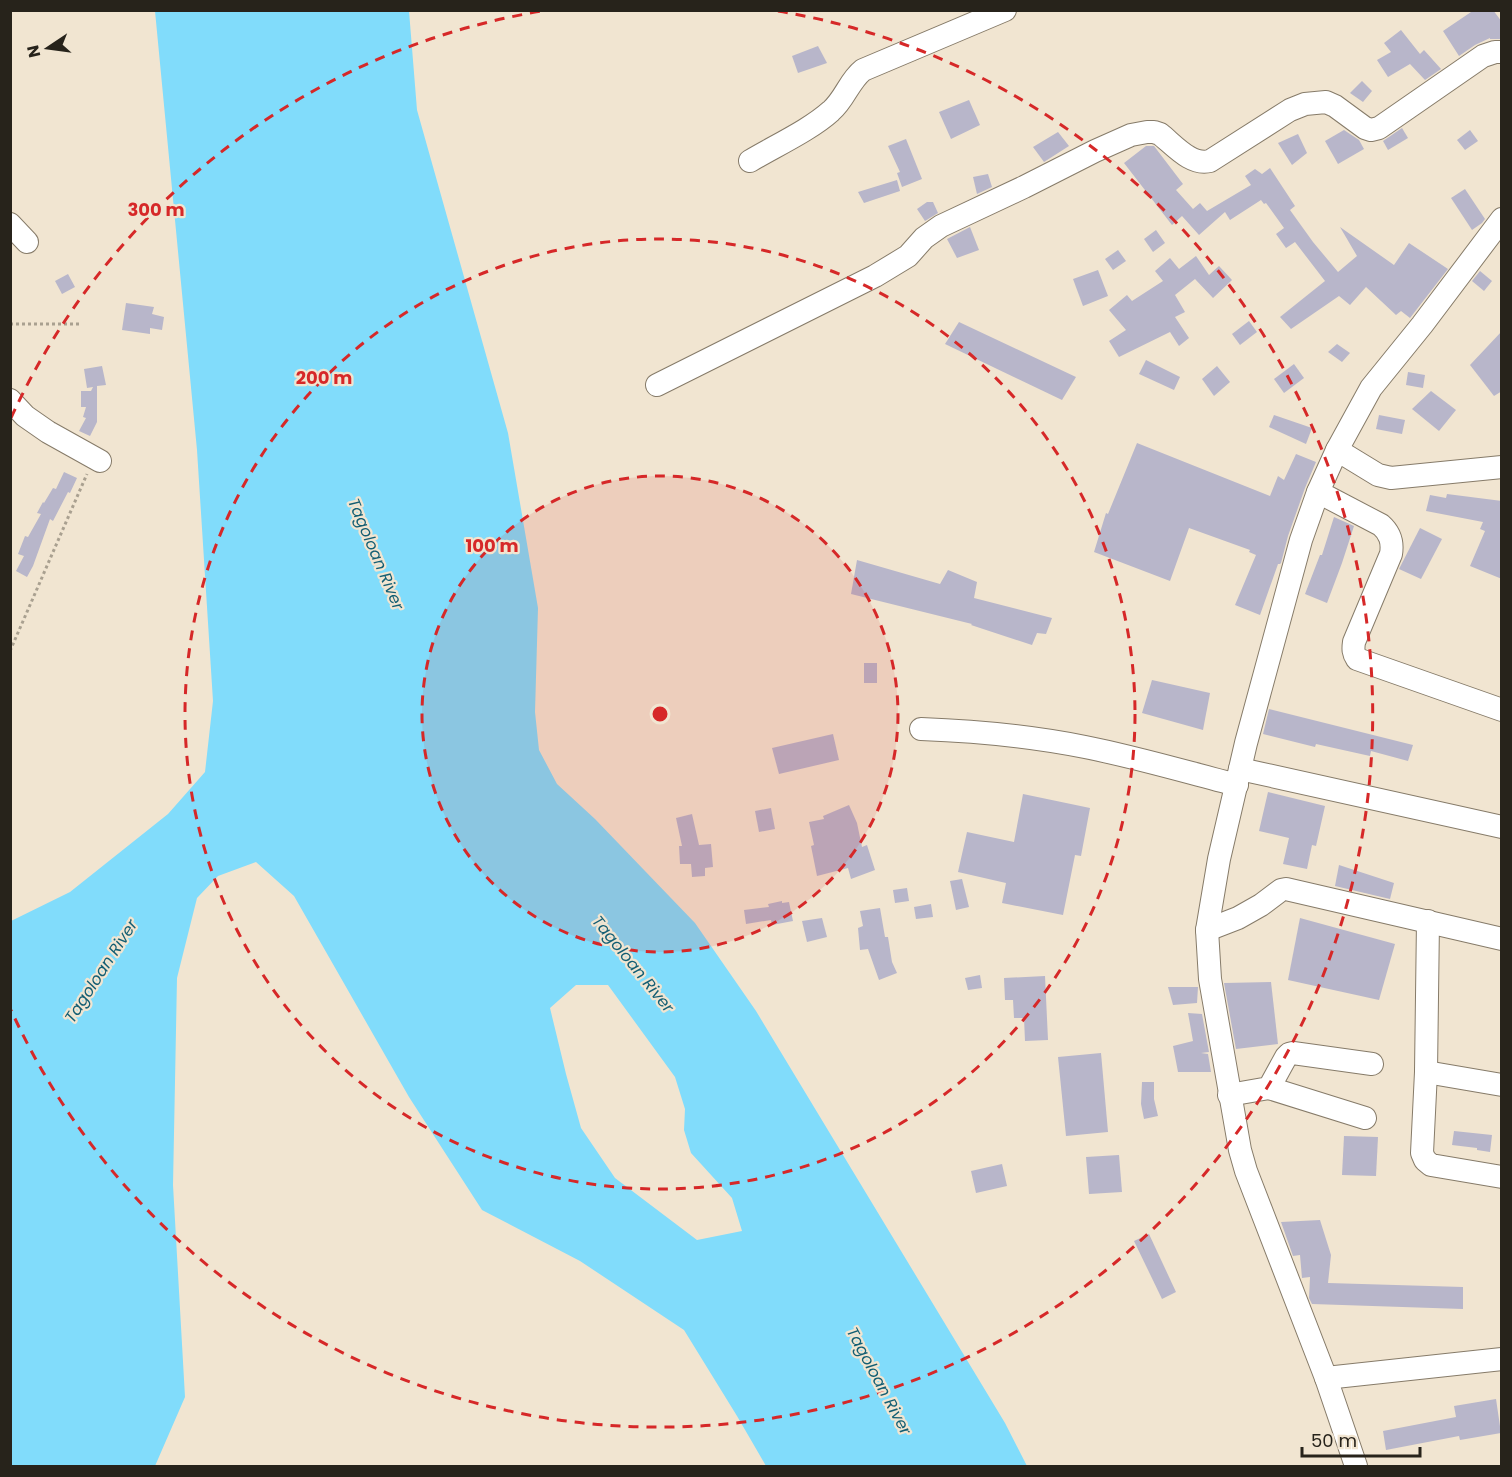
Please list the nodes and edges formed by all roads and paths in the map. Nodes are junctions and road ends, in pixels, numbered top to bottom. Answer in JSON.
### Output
{"nodes":[{"id":1,"x":1005,"y":10,"type":"edge"},
{"id":2,"x":1502,"y":52,"type":"edge"},
{"id":3,"x":750,"y":161,"type":"dead end"},
{"id":4,"x":1502,"y":219,"type":"edge"},
{"id":5,"x":10,"y":224,"type":"edge"},
{"id":6,"x":27,"y":242,"type":"dead end"},
{"id":7,"x":10,"y":324,"type":"edge"},
{"id":8,"x":79,"y":324,"type":"dead end"},
{"id":9,"x":657,"y":385,"type":"dead end"},
{"id":10,"x":10,"y":400,"type":"edge"},
{"id":11,"x":1337,"y":450,"type":"junction"},
{"id":12,"x":97,"y":460,"type":"joint"},
{"id":13,"x":1502,"y":467,"type":"edge"},
{"id":14,"x":1318,"y":492,"type":"junction"},
{"id":15,"x":10,"y":651,"type":"edge"},
{"id":16,"x":1502,"y":710,"type":"edge"},
{"id":17,"x":921,"y":729,"type":"dead end"},
{"id":18,"x":1239,"y":777,"type":"junction"},
{"id":19,"x":1502,"y":827,"type":"edge"},
{"id":20,"x":1428,"y":921,"type":"junction"},
{"id":21,"x":1208,"y":930,"type":"junction"},
{"id":22,"x":1502,"y":939,"type":"edge"},
{"id":23,"x":1371,"y":1064,"type":"dead end"},
{"id":24,"x":1426,"y":1072,"type":"junction"},
{"id":25,"x":1502,"y":1085,"type":"edge"},
{"id":26,"x":1269,"y":1088,"type":"junction"},
{"id":27,"x":1229,"y":1095,"type":"junction"},
{"id":28,"x":1365,"y":1118,"type":"dead end"},
{"id":29,"x":1502,"y":1177,"type":"edge"},
{"id":30,"x":1502,"y":1359,"type":"edge"},
{"id":31,"x":1326,"y":1378,"type":"junction"},
{"id":32,"x":1356,"y":1467,"type":"edge"}],
"edges":[{"from":1,"to":3,"type":"street"},
{"from":2,"to":9,"type":"street"},
{"from":4,"to":11,"type":"street"},
{"from":5,"to":6,"type":"street"},
{"from":7,"to":8,"type":"path"},
{"from":10,"to":12,"type":"street"},
{"from":11,"to":13,"type":"street"},
{"from":11,"to":14,"type":"street"},
{"from":12,"to":15,"type":"path"},
{"from":14,"to":16,"type":"street"},
{"from":14,"to":18,"type":"street"},
{"from":17,"to":18,"type":"street"},
{"from":18,"to":19,"type":"street"},
{"from":18,"to":21,"type":"street"},
{"from":20,"to":21,"type":"street"},
{"from":20,"to":22,"type":"street"},
{"from":20,"to":24,"type":"street"},
{"from":21,"to":27,"type":"street"},
{"from":23,"to":26,"type":"street"},
{"from":24,"to":25,"type":"street"},
{"from":24,"to":29,"type":"street"},
{"from":26,"to":27,"type":"street"},
{"from":26,"to":28,"type":"street"},
{"from":27,"to":31,"type":"street"},
{"from":30,"to":31,"type":"street"},
{"from":31,"to":32,"type":"street"}]}
